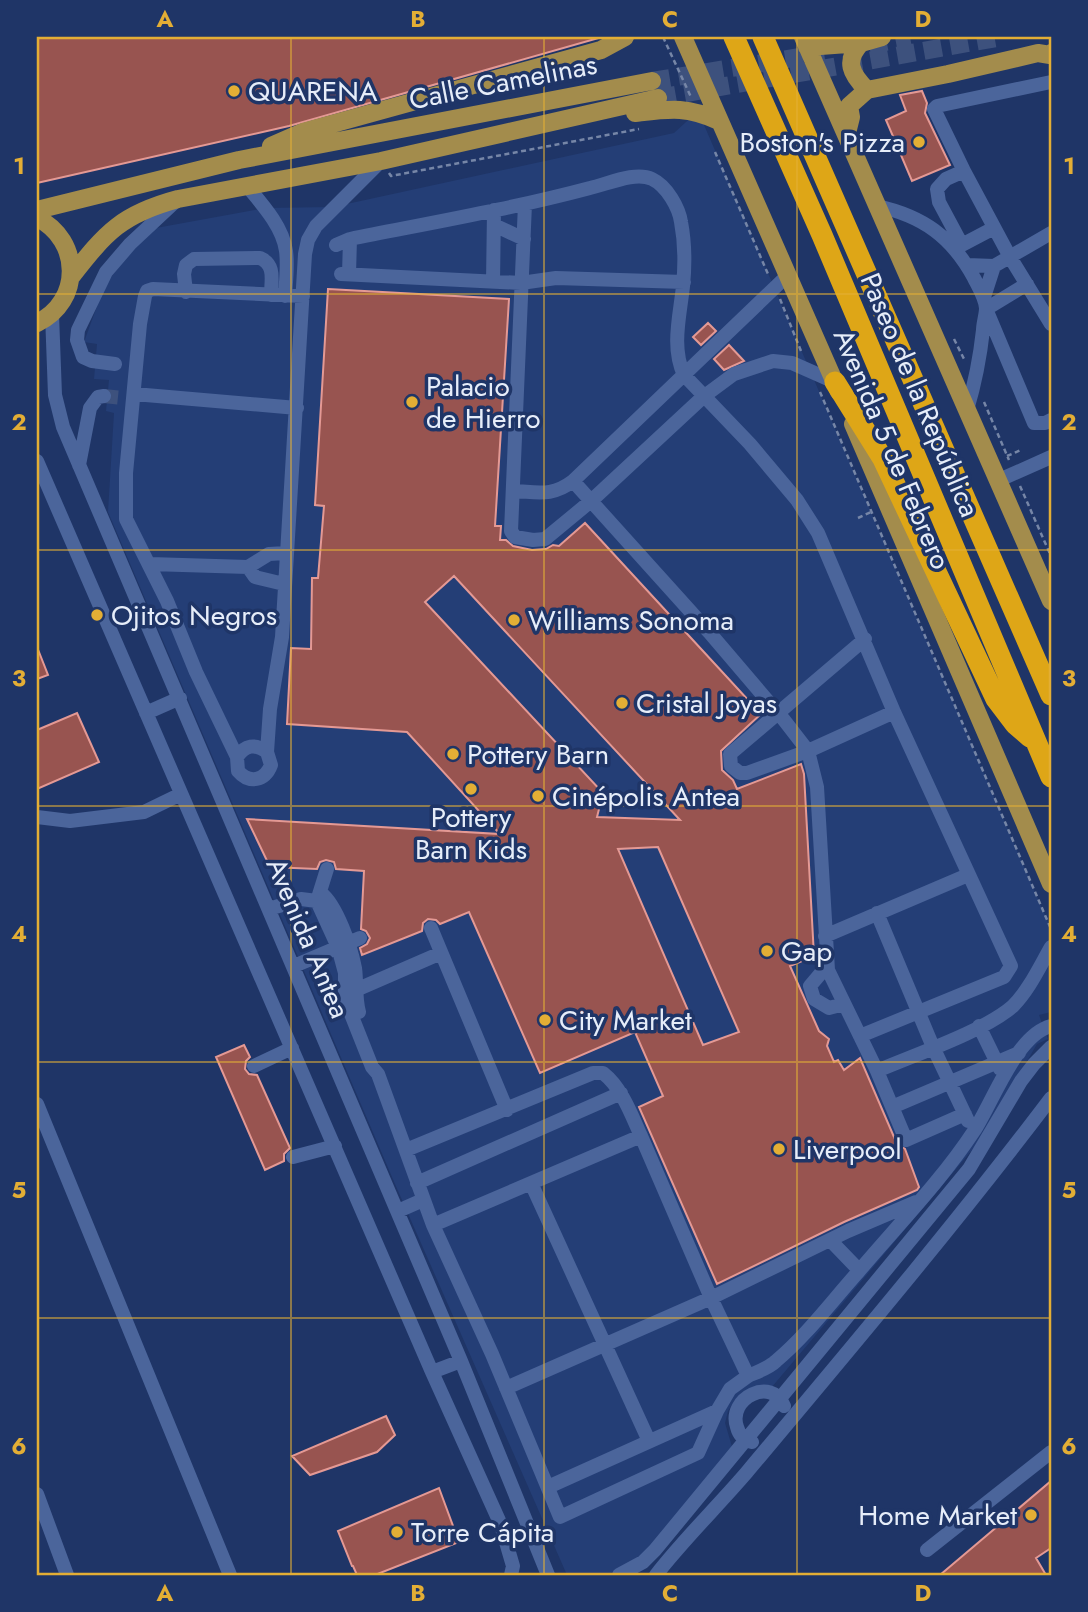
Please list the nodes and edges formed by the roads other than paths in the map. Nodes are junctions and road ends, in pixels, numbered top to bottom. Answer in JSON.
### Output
{"nodes":[{"id":1,"x":625,"y":37,"type":"edge"},
{"id":2,"x":683,"y":37,"type":"edge"},
{"id":3,"x":734,"y":37,"type":"edge"},
{"id":4,"x":763,"y":37,"type":"edge"},
{"id":5,"x":874,"y":39,"type":"edge"},
{"id":6,"x":805,"y":42,"type":"edge"},
{"id":7,"x":1047,"y":54,"type":"edge"},
{"id":8,"x":1051,"y":82,"type":"edge"},
{"id":9,"x":867,"y":90,"type":"junction"},
{"id":10,"x":719,"y":121,"type":"junction"},
{"id":11,"x":847,"y":134,"type":"junction"},
{"id":12,"x":239,"y":160,"type":"junction"},
{"id":13,"x":380,"y":161,"type":"junction"},
{"id":14,"x":964,"y":171,"type":"junction"},
{"id":15,"x":247,"y":186,"type":"junction"},
{"id":16,"x":178,"y":199,"type":"junction"},
{"id":17,"x":525,"y":204,"type":"junction"},
{"id":18,"x":877,"y":206,"type":"junction"},
{"id":19,"x":37,"y":210,"type":"edge"},
{"id":20,"x":37,"y":218,"type":"edge"},
{"id":21,"x":494,"y":218,"type":"junction"},
{"id":22,"x":995,"y":228,"type":"junction"},
{"id":23,"x":1051,"y":233,"type":"edge"},
{"id":24,"x":524,"y":239,"type":"junction"},
{"id":25,"x":959,"y":246,"type":"junction"},
{"id":26,"x":1010,"y":257,"type":"junction"},
{"id":27,"x":967,"y":265,"type":"junction"},
{"id":28,"x":995,"y":266,"type":"junction"},
{"id":29,"x":71,"y":277,"type":"junction"},
{"id":30,"x":781,"y":281,"type":"junction"},
{"id":31,"x":493,"y":282,"type":"junction"},
{"id":32,"x":684,"y":282,"type":"junction"},
{"id":33,"x":521,"y":283,"type":"junction"},
{"id":34,"x":1027,"y":284,"type":"junction"},
{"id":35,"x":186,"y":292,"type":"junction"},
{"id":36,"x":278,"y":295,"type":"junction"},
{"id":37,"x":303,"y":296,"type":"junction"},
{"id":38,"x":985,"y":303,"type":"junction"},
{"id":39,"x":45,"y":318,"type":"edge"},
{"id":40,"x":1051,"y":324,"type":"edge"},
{"id":41,"x":115,"y":363,"type":"dead end"},
{"id":42,"x":684,"y":375,"type":"junction"},
{"id":43,"x":835,"y":382,"type":"junction"},
{"id":44,"x":134,"y":394,"type":"junction"},
{"id":45,"x":104,"y":396,"type":"dead end"},
{"id":46,"x":703,"y":397,"type":"junction"},
{"id":47,"x":297,"y":408,"type":"junction"},
{"id":48,"x":967,"y":410,"type":"junction"},
{"id":49,"x":1051,"y":419,"type":"edge"},
{"id":50,"x":1051,"y":457,"type":"edge"},
{"id":51,"x":37,"y":463,"type":"edge"},
{"id":52,"x":79,"y":465,"type":"junction"},
{"id":53,"x":573,"y":481,"type":"junction"},
{"id":54,"x":997,"y":481,"type":"junction"},
{"id":55,"x":43,"y":489,"type":"edge"},
{"id":56,"x":514,"y":491,"type":"junction"},
{"id":57,"x":591,"y":501,"type":"junction"},
{"id":58,"x":286,"y":553,"type":"junction"},
{"id":59,"x":150,"y":564,"type":"junction"},
{"id":60,"x":248,"y":567,"type":"junction"},
{"id":61,"x":284,"y":584,"type":"junction"},
{"id":62,"x":1051,"y":601,"type":"edge"},
{"id":63,"x":864,"y":639,"type":"junction"},
{"id":64,"x":1051,"y":695,"type":"edge"},
{"id":65,"x":180,"y":698,"type":"junction"},
{"id":66,"x":777,"y":711,"type":"junction"},
{"id":67,"x":894,"y":712,"type":"junction"},
{"id":68,"x":146,"y":713,"type":"junction"},
{"id":69,"x":1036,"y":742,"type":"junction"},
{"id":70,"x":808,"y":751,"type":"junction"},
{"id":71,"x":267,"y":752,"type":"junction"},
{"id":72,"x":237,"y":757,"type":"junction"},
{"id":73,"x":1051,"y":777,"type":"edge"},
{"id":74,"x":181,"y":794,"type":"junction"},
{"id":75,"x":37,"y":817,"type":"edge"},
{"id":76,"x":327,"y":869,"type":"dead end"},
{"id":77,"x":968,"y":875,"type":"junction"},
{"id":78,"x":1051,"y":884,"type":"edge"},
{"id":79,"x":322,"y":897,"type":"junction"},
{"id":80,"x":269,"y":909,"type":"junction"},
{"id":81,"x":877,"y":913,"type":"junction"},
{"id":82,"x":430,"y":928,"type":"dead end"},
{"id":83,"x":825,"y":936,"type":"junction"},
{"id":84,"x":349,"y":943,"type":"junction"},
{"id":85,"x":1051,"y":947,"type":"edge"},
{"id":86,"x":441,"y":953,"type":"junction"},
{"id":87,"x":294,"y":966,"type":"junction"},
{"id":88,"x":828,"y":970,"type":"junction"},
{"id":89,"x":350,"y":993,"type":"junction"},
{"id":90,"x":844,"y":1004,"type":"junction"},
{"id":91,"x":919,"y":1013,"type":"junction"},
{"id":92,"x":979,"y":1026,"type":"junction"},
{"id":93,"x":1051,"y":1027,"type":"edge"},
{"id":94,"x":860,"y":1036,"type":"junction"},
{"id":95,"x":933,"y":1047,"type":"junction"},
{"id":96,"x":1051,"y":1047,"type":"edge"},
{"id":97,"x":292,"y":1048,"type":"junction"},
{"id":98,"x":1019,"y":1053,"type":"junction"},
{"id":99,"x":997,"y":1062,"type":"junction"},
{"id":100,"x":254,"y":1066,"type":"dead end"},
{"id":101,"x":877,"y":1071,"type":"junction"},
{"id":102,"x":1004,"y":1078,"type":"junction"},
{"id":103,"x":949,"y":1083,"type":"junction"},
{"id":104,"x":621,"y":1093,"type":"junction"},
{"id":105,"x":1051,"y":1098,"type":"edge"},
{"id":106,"x":37,"y":1104,"type":"edge"},
{"id":107,"x":892,"y":1107,"type":"junction"},
{"id":108,"x":507,"y":1110,"type":"junction"},
{"id":109,"x":965,"y":1114,"type":"junction"},
{"id":110,"x":974,"y":1132,"type":"junction"},
{"id":111,"x":641,"y":1136,"type":"junction"},
{"id":112,"x":335,"y":1146,"type":"junction"},
{"id":113,"x":406,"y":1150,"type":"junction"},
{"id":114,"x":293,"y":1157,"type":"dead end"},
{"id":115,"x":417,"y":1183,"type":"junction"},
{"id":116,"x":531,"y":1183,"type":"junction"},
{"id":117,"x":423,"y":1200,"type":"junction"},
{"id":118,"x":919,"y":1201,"type":"junction"},
{"id":119,"x":398,"y":1211,"type":"junction"},
{"id":120,"x":433,"y":1226,"type":"junction"},
{"id":121,"x":830,"y":1240,"type":"junction"},
{"id":122,"x":859,"y":1270,"type":"junction"},
{"id":123,"x":711,"y":1298,"type":"junction"},
{"id":124,"x":605,"y":1344,"type":"junction"},
{"id":125,"x":461,"y":1361,"type":"junction"},
{"id":126,"x":432,"y":1372,"type":"junction"},
{"id":127,"x":748,"y":1376,"type":"junction"},
{"id":128,"x":506,"y":1388,"type":"junction"},
{"id":129,"x":781,"y":1399,"type":"junction"},
{"id":130,"x":717,"y":1411,"type":"junction"},
{"id":131,"x":789,"y":1420,"type":"junction"},
{"id":132,"x":746,"y":1440,"type":"junction"},
{"id":133,"x":649,"y":1441,"type":"junction"},
{"id":134,"x":767,"y":1446,"type":"junction"},
{"id":135,"x":1051,"y":1452,"type":"edge"},
{"id":136,"x":548,"y":1487,"type":"junction"},
{"id":137,"x":37,"y":1494,"type":"edge"},
{"id":138,"x":676,"y":1538,"type":"junction"},
{"id":139,"x":927,"y":1550,"type":"dead end"},
{"id":140,"x":67,"y":1575,"type":"edge"},
{"id":141,"x":230,"y":1575,"type":"edge"},
{"id":142,"x":511,"y":1575,"type":"edge"},
{"id":143,"x":548,"y":1575,"type":"edge"},
{"id":144,"x":619,"y":1575,"type":"edge"},
{"id":145,"x":656,"y":1575,"type":"edge"}],
"edges":[{"from":1,"to":12,"type":"main road"},
{"from":2,"to":10,"type":"main road","name":"Avenida 5 de Febrero"},
{"from":3,"to":69,"type":"highway","name":"Paseo de la República"},
{"from":4,"to":64,"type":"highway","name":"Paseo de la República"},
{"from":5,"to":6,"type":"main road"},
{"from":5,"to":9,"type":"main road"},
{"from":6,"to":11,"type":"main road"},
{"from":7,"to":9,"type":"main road"},
{"from":8,"to":14,"type":"street"},
{"from":9,"to":11,"type":"main road"},
{"from":10,"to":13,"type":"main road"},
{"from":10,"to":30,"type":"main road","name":"Avenida 5 de Febrero"},
{"from":11,"to":18,"type":"main road"},
{"from":12,"to":13,"type":"main road","name":"Calle Camelinas"},
{"from":12,"to":19,"type":"main road","name":"Calle Camelinas"},
{"from":13,"to":15,"type":"main road","name":"Calle Camelinas"},
{"from":13,"to":37,"type":"street"},
{"from":14,"to":22,"type":"street"},
{"from":14,"to":25,"type":"street"},
{"from":15,"to":16,"type":"main road","name":"Calle Camelinas"},
{"from":15,"to":36,"type":"street"},
{"from":16,"to":29,"type":"main road","name":"Calle Camelinas"},
{"from":16,"to":41,"type":"street"},
{"from":17,"to":21,"type":"street"},
{"from":17,"to":24,"type":"street"},
{"from":17,"to":32,"type":"street"},
{"from":18,"to":25,"type":"street"},
{"from":18,"to":48,"type":"main road"},
{"from":20,"to":29,"type":"main road"},
{"from":21,"to":24,"type":"street"},
{"from":21,"to":31,"type":"street"},
{"from":21,"to":31,"type":"street"},
{"from":22,"to":25,"type":"street"},
{"from":22,"to":26,"type":"street"},
{"from":23,"to":26,"type":"street"},
{"from":24,"to":33,"type":"street"},
{"from":25,"to":27,"type":"street"},
{"from":26,"to":28,"type":"street"},
{"from":26,"to":34,"type":"street"},
{"from":27,"to":28,"type":"street"},
{"from":27,"to":38,"type":"street"},
{"from":28,"to":38,"type":"street"},
{"from":29,"to":39,"type":"main road","name":"Calle Camelinas"},
{"from":30,"to":42,"type":"street"},
{"from":30,"to":43,"type":"main road","name":"Avenida 5 de Febrero"},
{"from":31,"to":33,"type":"street"},
{"from":32,"to":33,"type":"street"},
{"from":32,"to":42,"type":"street"},
{"from":33,"to":56,"type":"street"},
{"from":34,"to":38,"type":"street"},
{"from":34,"to":40,"type":"street"},
{"from":35,"to":36,"type":"street"},
{"from":35,"to":36,"type":"street"},
{"from":35,"to":44,"type":"street"},
{"from":36,"to":37,"type":"street"},
{"from":37,"to":47,"type":"street"},
{"from":38,"to":48,"type":"street"},
{"from":38,"to":49,"type":"street"},
{"from":39,"to":52,"type":"street","name":"Avenida Antea"},
{"from":42,"to":46,"type":"street"},
{"from":42,"to":53,"type":"street"},
{"from":43,"to":46,"type":"street"},
{"from":43,"to":69,"type":"highway"},
{"from":43,"to":78,"type":"main road","name":"Avenida 5 de Febrero"},
{"from":44,"to":47,"type":"street"},
{"from":44,"to":59,"type":"street"},
{"from":45,"to":52,"type":"street"},
{"from":46,"to":57,"type":"street"},
{"from":46,"to":63,"type":"street"},
{"from":47,"to":58,"type":"street"},
{"from":48,"to":54,"type":"main road"},
{"from":50,"to":54,"type":"street"},
{"from":51,"to":55,"type":"street","name":"Avenida Antea"},
{"from":52,"to":65,"type":"street","name":"Avenida Antea"},
{"from":53,"to":56,"type":"street"},
{"from":53,"to":57,"type":"street"},
{"from":54,"to":62,"type":"main road"},
{"from":55,"to":68,"type":"street","name":"Avenida Antea"},
{"from":56,"to":57,"type":"street"},
{"from":57,"to":66,"type":"street"},
{"from":58,"to":60,"type":"street"},
{"from":58,"to":61,"type":"street"},
{"from":59,"to":60,"type":"street"},
{"from":59,"to":72,"type":"street"},
{"from":60,"to":61,"type":"street"},
{"from":61,"to":71,"type":"street"},
{"from":63,"to":66,"type":"street"},
{"from":63,"to":67,"type":"street"},
{"from":65,"to":68,"type":"street"},
{"from":65,"to":80,"type":"street","name":"Avenida Antea"},
{"from":66,"to":70,"type":"street"},
{"from":66,"to":70,"type":"street"},
{"from":67,"to":70,"type":"street"},
{"from":67,"to":77,"type":"street"},
{"from":68,"to":74,"type":"street","name":"Avenida Antea"},
{"from":69,"to":73,"type":"highway","name":"Paseo de la República"},
{"from":70,"to":83,"type":"street"},
{"from":71,"to":72,"type":"street"},
{"from":71,"to":72,"type":"street"},
{"from":74,"to":75,"type":"street"},
{"from":74,"to":97,"type":"street","name":"Avenida Antea"},
{"from":76,"to":79,"type":"street"},
{"from":77,"to":81,"type":"street"},
{"from":77,"to":91,"type":"street"},
{"from":79,"to":80,"type":"street"},
{"from":79,"to":84,"type":"street"},
{"from":80,"to":87,"type":"street","name":"Avenida Antea"},
{"from":81,"to":83,"type":"street"},
{"from":81,"to":91,"type":"street"},
{"from":82,"to":86,"type":"street"},
{"from":83,"to":88,"type":"street"},
{"from":84,"to":87,"type":"street"},
{"from":84,"to":89,"type":"street"},
{"from":85,"to":92,"type":"street"},
{"from":86,"to":89,"type":"street"},
{"from":86,"to":108,"type":"street"},
{"from":87,"to":119,"type":"street","name":"Avenida Antea"},
{"from":88,"to":90,"type":"street"},
{"from":88,"to":90,"type":"street"},
{"from":89,"to":113,"type":"street"},
{"from":90,"to":94,"type":"street"},
{"from":91,"to":94,"type":"street"},
{"from":91,"to":95,"type":"street"},
{"from":92,"to":95,"type":"street"},
{"from":92,"to":99,"type":"street"},
{"from":93,"to":98,"type":"street"},
{"from":94,"to":101,"type":"street"},
{"from":95,"to":101,"type":"street"},
{"from":95,"to":103,"type":"street"},
{"from":96,"to":129,"type":"street"},
{"from":97,"to":100,"type":"street"},
{"from":97,"to":112,"type":"street","name":"Avenida Antea"},
{"from":98,"to":99,"type":"street"},
{"from":98,"to":102,"type":"street"},
{"from":99,"to":102,"type":"street"},
{"from":99,"to":103,"type":"street"},
{"from":101,"to":107,"type":"street"},
{"from":102,"to":110,"type":"street"},
{"from":103,"to":107,"type":"street"},
{"from":103,"to":109,"type":"street"},
{"from":104,"to":108,"type":"street"},
{"from":104,"to":111,"type":"street"},
{"from":104,"to":115,"type":"street"},
{"from":105,"to":131,"type":"street"},
{"from":106,"to":141,"type":"street"},
{"from":107,"to":109,"type":"street"},
{"from":108,"to":113,"type":"street"},
{"from":109,"to":110,"type":"street"},
{"from":110,"to":118,"type":"street"},
{"from":111,"to":116,"type":"street"},
{"from":111,"to":123,"type":"street"},
{"from":112,"to":114,"type":"street"},
{"from":112,"to":126,"type":"street","name":"Avenida Antea"},
{"from":113,"to":115,"type":"street"},
{"from":115,"to":117,"type":"street"},
{"from":116,"to":120,"type":"street"},
{"from":116,"to":124,"type":"street"},
{"from":117,"to":119,"type":"street"},
{"from":117,"to":120,"type":"street"},
{"from":118,"to":121,"type":"street"},
{"from":118,"to":122,"type":"street"},
{"from":119,"to":125,"type":"street","name":"Avenida Antea"},
{"from":120,"to":128,"type":"street"},
{"from":121,"to":122,"type":"street"},
{"from":121,"to":123,"type":"street"},
{"from":122,"to":127,"type":"street"},
{"from":123,"to":124,"type":"street"},
{"from":123,"to":127,"type":"street"},
{"from":124,"to":128,"type":"street"},
{"from":124,"to":133,"type":"street"},
{"from":125,"to":126,"type":"street"},
{"from":125,"to":143,"type":"street","name":"Avenida Antea"},
{"from":126,"to":142,"type":"street","name":"Avenida Antea"},
{"from":127,"to":130,"type":"street"},
{"from":128,"to":136,"type":"street"},
{"from":129,"to":131,"type":"street"},
{"from":129,"to":132,"type":"street"},
{"from":129,"to":132,"type":"street"},
{"from":130,"to":133,"type":"street"},
{"from":130,"to":136,"type":"street"},
{"from":131,"to":134,"type":"street"},
{"from":132,"to":134,"type":"street"},
{"from":132,"to":138,"type":"street"},
{"from":133,"to":136,"type":"street"},
{"from":134,"to":138,"type":"street"},
{"from":135,"to":139,"type":"street"},
{"from":137,"to":140,"type":"street"},
{"from":138,"to":144,"type":"street"},
{"from":138,"to":145,"type":"street"}]}
